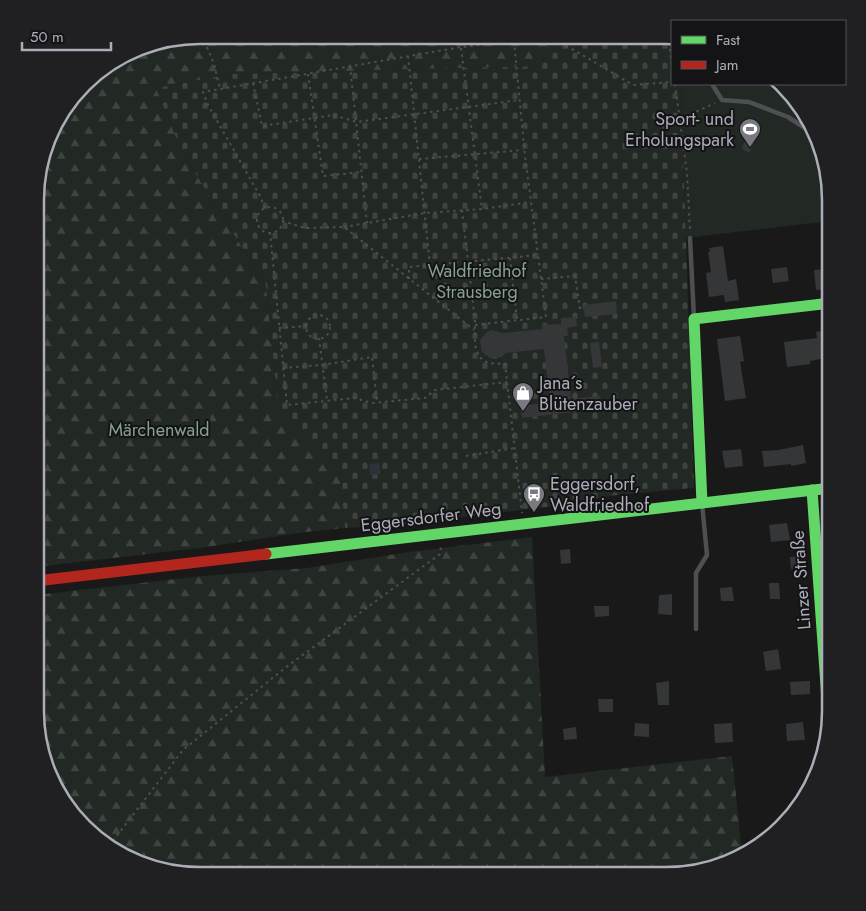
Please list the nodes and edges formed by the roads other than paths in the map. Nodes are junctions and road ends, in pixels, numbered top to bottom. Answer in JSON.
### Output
{"nodes":[{"id":1,"x":713,"y":85,"type":"edge"},
{"id":2,"x":804,"y":127,"type":"edge"},
{"id":3,"x":690,"y":238,"type":"road end"},
{"id":4,"x":822,"y":303,"type":"edge"},
{"id":5,"x":694,"y":319,"type":"junction"},
{"id":6,"x":822,"y":489,"type":"edge"},
{"id":7,"x":812,"y":490,"type":"junction"},
{"id":8,"x":702,"y":503,"type":"junction"},
{"id":9,"x":44,"y":580,"type":"edge"},
{"id":10,"x":696,"y":629,"type":"dead end"},
{"id":11,"x":822,"y":629,"type":"edge"}],
"edges":[{"from":1,"to":2,"type":"lane"},
{"from":3,"to":5,"type":"lane"},
{"from":4,"to":5,"type":"main road"},
{"from":5,"to":8,"type":"main road"},
{"from":6,"to":7,"type":"main road","name":"Eggersdorfer Weg"},
{"from":7,"to":8,"type":"main road","name":"Eggersdorfer Weg"},
{"from":7,"to":11,"type":"main road","name":"Linzer Straße"},
{"from":8,"to":9,"type":"main road","name":"Eggersdorfer Weg"},
{"from":8,"to":10,"type":"lane"}]}
